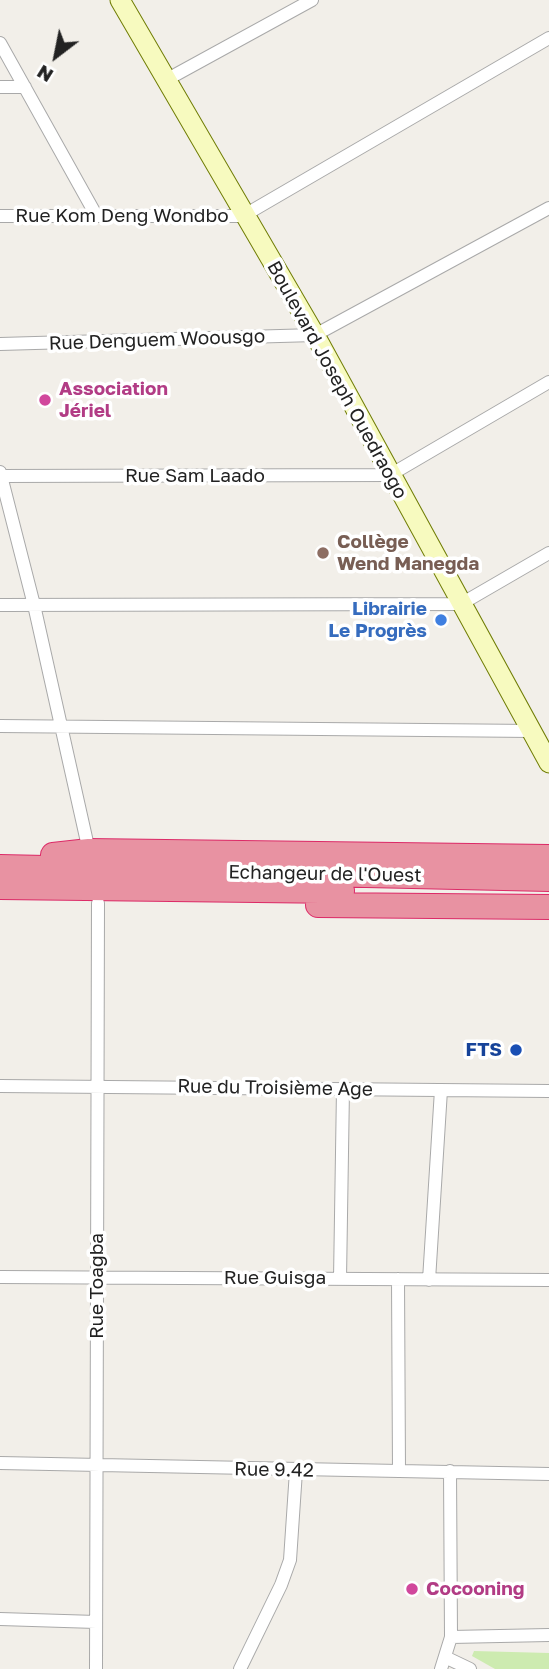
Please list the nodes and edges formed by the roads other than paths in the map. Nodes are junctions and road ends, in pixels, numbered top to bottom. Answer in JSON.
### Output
{"nodes":[{"id":1,"x":120,"y":0,"type":"edge"},
{"id":2,"x":312,"y":0,"type":"edge"},
{"id":3,"x":549,"y":38,"type":"edge"},
{"id":4,"x":0,"y":43,"type":"edge"},
{"id":5,"x":166,"y":80,"type":"junction"},
{"id":6,"x":0,"y":87,"type":"edge"},
{"id":7,"x":25,"y":88,"type":"junction"},
{"id":8,"x":549,"y":208,"type":"edge"},
{"id":9,"x":96,"y":215,"type":"junction"},
{"id":10,"x":0,"y":216,"type":"edge"},
{"id":11,"x":243,"y":216,"type":"junction"},
{"id":12,"x":315,"y":335,"type":"junction"},
{"id":13,"x":0,"y":344,"type":"edge"},
{"id":14,"x":549,"y":382,"type":"edge"},
{"id":15,"x":0,"y":475,"type":"edge"},
{"id":16,"x":390,"y":475,"type":"junction"},
{"id":17,"x":549,"y":554,"type":"edge"},
{"id":18,"x":461,"y":604,"type":"junction"},
{"id":19,"x":0,"y":605,"type":"edge"},
{"id":20,"x":34,"y":605,"type":"junction"},
{"id":21,"x":0,"y":726,"type":"edge"},
{"id":22,"x":61,"y":727,"type":"junction"},
{"id":23,"x":533,"y":731,"type":"junction"},
{"id":24,"x":549,"y":763,"type":"edge"},
{"id":25,"x":545,"y":853,"type":"edge"},
{"id":26,"x":0,"y":867,"type":"edge"},
{"id":27,"x":30,"y":877,"type":"junction"},
{"id":28,"x":97,"y":878,"type":"junction"},
{"id":29,"x":549,"y":879,"type":"edge"},
{"id":30,"x":0,"y":887,"type":"edge"},
{"id":31,"x":549,"y":894,"type":"edge"},
{"id":32,"x":549,"y":907,"type":"edge"},
{"id":33,"x":0,"y":1086,"type":"edge"},
{"id":34,"x":97,"y":1087,"type":"junction"},
{"id":35,"x":343,"y":1089,"type":"junction"},
{"id":36,"x":441,"y":1090,"type":"junction"},
{"id":37,"x":549,"y":1091,"type":"edge"},
{"id":38,"x":0,"y":1277,"type":"edge"},
{"id":39,"x":97,"y":1277,"type":"junction"},
{"id":40,"x":340,"y":1279,"type":"junction"},
{"id":41,"x":398,"y":1279,"type":"junction"},
{"id":42,"x":429,"y":1280,"type":"junction"},
{"id":43,"x":549,"y":1280,"type":"edge"},
{"id":44,"x":0,"y":1463,"type":"edge"},
{"id":45,"x":96,"y":1465,"type":"junction"},
{"id":46,"x":296,"y":1471,"type":"junction"},
{"id":47,"x":399,"y":1471,"type":"junction"},
{"id":48,"x":450,"y":1471,"type":"junction"},
{"id":49,"x":549,"y":1474,"type":"edge"},
{"id":50,"x":0,"y":1619,"type":"edge"},
{"id":51,"x":96,"y":1622,"type":"junction"},
{"id":52,"x":549,"y":1635,"type":"edge"},
{"id":53,"x":451,"y":1637,"type":"junction"},
{"id":54,"x":444,"y":1663,"type":"edge"},
{"id":55,"x":96,"y":1669,"type":"edge"},
{"id":56,"x":240,"y":1669,"type":"edge"},
{"id":57,"x":470,"y":1669,"type":"edge"}],
"edges":[{"from":1,"to":5,"type":"street","name":"Boulevard Joseph Ouedraogo"},
{"from":2,"to":5,"type":"street"},
{"from":3,"to":11,"type":"street"},
{"from":4,"to":7,"type":"street"},
{"from":5,"to":11,"type":"street","name":"Boulevard Joseph Ouedraogo"},
{"from":6,"to":7,"type":"street"},
{"from":7,"to":9,"type":"street"},
{"from":8,"to":12,"type":"street"},
{"from":9,"to":10,"type":"street","name":"Rue Kom Deng Wondbo"},
{"from":9,"to":11,"type":"street","name":"Rue Kom Deng Wondbo"},
{"from":11,"to":12,"type":"street","name":"Boulevard Joseph Ouedraogo"},
{"from":12,"to":13,"type":"street","name":"Rue Denguem Woousgo"},
{"from":12,"to":16,"type":"street","name":"Boulevard Joseph Ouedraogo"},
{"from":14,"to":16,"type":"street"},
{"from":15,"to":16,"type":"street","name":"Rue Sam Laado"},
{"from":15,"to":20,"type":"street","name":"Rue Toagba"},
{"from":16,"to":18,"type":"street","name":"Boulevard Joseph Ouedraogo"},
{"from":17,"to":18,"type":"street"},
{"from":18,"to":20,"type":"street"},
{"from":18,"to":23,"type":"street","name":"Boulevard Joseph Ouedraogo"},
{"from":19,"to":20,"type":"street"},
{"from":20,"to":22,"type":"street","name":"Rue Toagba"},
{"from":21,"to":22,"type":"street"},
{"from":22,"to":23,"type":"street"},
{"from":22,"to":28,"type":"street","name":"Rue Toagba"},
{"from":23,"to":24,"type":"street","name":"Boulevard Joseph Ouedraogo"},
{"from":25,"to":28,"type":"highway"},
{"from":26,"to":27,"type":"highway"},
{"from":27,"to":28,"type":"highway"},
{"from":27,"to":28,"type":"highway"},
{"from":27,"to":30,"type":"highway"},
{"from":28,"to":29,"type":"highway","name":"Echangeur de l'Ouest"},
{"from":28,"to":31,"type":"highway","name":"Echangeur de l'Ouest"},
{"from":28,"to":32,"type":"highway"},
{"from":28,"to":34,"type":"street","name":"Rue Toagba"},
{"from":33,"to":34,"type":"street","name":"Rue du Troisième Age"},
{"from":34,"to":35,"type":"street","name":"Rue du Troisième Age"},
{"from":34,"to":39,"type":"street","name":"Rue Toagba"},
{"from":35,"to":36,"type":"street","name":"Rue du Troisième Age"},
{"from":35,"to":40,"type":"street"},
{"from":36,"to":37,"type":"street","name":"Rue du Troisième Age"},
{"from":36,"to":42,"type":"street"},
{"from":38,"to":39,"type":"street","name":"Rue Guisga"},
{"from":39,"to":40,"type":"street","name":"Rue Guisga"},
{"from":39,"to":45,"type":"street","name":"Rue Toagba"},
{"from":40,"to":41,"type":"street","name":"Rue Guisga"},
{"from":41,"to":42,"type":"street","name":"Rue Guisga"},
{"from":41,"to":47,"type":"street"},
{"from":42,"to":43,"type":"street","name":"Rue Guisga"},
{"from":44,"to":45,"type":"street","name":"Rue 9.42"},
{"from":45,"to":46,"type":"street","name":"Rue 9.42"},
{"from":45,"to":51,"type":"street","name":"Rue Toagba"},
{"from":46,"to":47,"type":"street","name":"Rue 9.42"},
{"from":46,"to":56,"type":"street"},
{"from":47,"to":48,"type":"street","name":"Rue 9.42"},
{"from":48,"to":49,"type":"street","name":"Rue 9.42"},
{"from":48,"to":53,"type":"street"},
{"from":50,"to":51,"type":"street"},
{"from":51,"to":55,"type":"street","name":"Rue Toagba"},
{"from":52,"to":53,"type":"street"},
{"from":53,"to":54,"type":"street"},
{"from":54,"to":57,"type":"street"}]}
